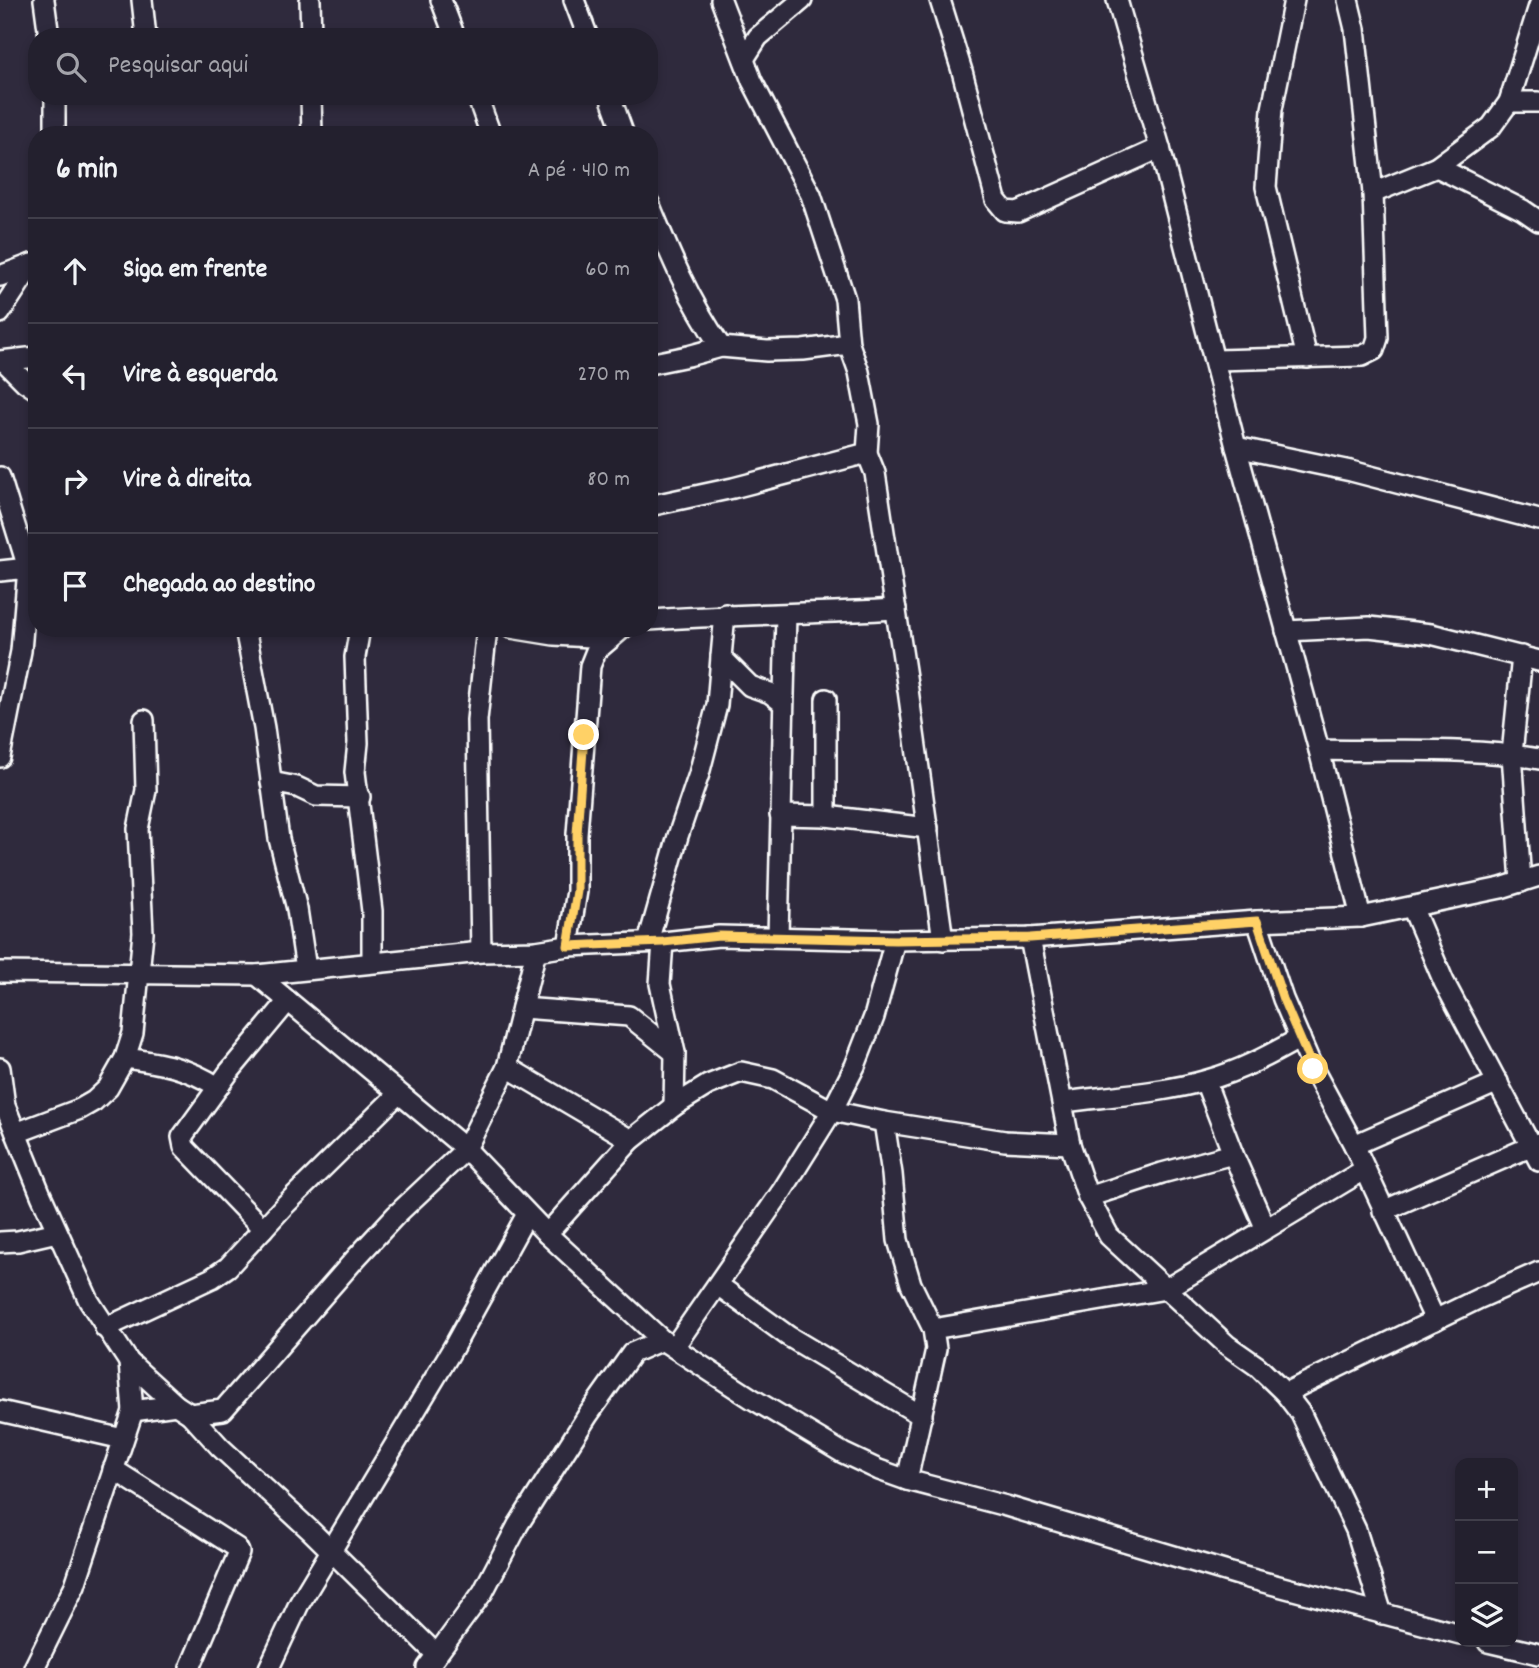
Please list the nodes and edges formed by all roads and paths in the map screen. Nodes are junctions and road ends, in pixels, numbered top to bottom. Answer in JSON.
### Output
{"nodes":[{"id":1,"x":44,"y":0,"type":"edge"},
{"id":2,"x":142,"y":0,"type":"edge"},
{"id":3,"x":310,"y":0,"type":"edge"},
{"id":4,"x":441,"y":0,"type":"edge"},
{"id":5,"x":574,"y":0,"type":"edge"},
{"id":6,"x":721,"y":0,"type":"edge"},
{"id":7,"x":802,"y":0,"type":"edge"},
{"id":8,"x":940,"y":0,"type":"edge"},
{"id":9,"x":1117,"y":0,"type":"edge"},
{"id":10,"x":1294,"y":0,"type":"edge"},
{"id":11,"x":1348,"y":0,"type":"edge"},
{"id":12,"x":1539,"y":6,"type":"edge"},
{"id":13,"x":47,"y":28,"type":"edge"},
{"id":14,"x":145,"y":28,"type":"edge"},
{"id":15,"x":311,"y":28,"type":"edge"},
{"id":16,"x":452,"y":28,"type":"edge"},
{"id":17,"x":585,"y":28,"type":"edge"},
{"id":18,"x":744,"y":59,"type":"junction"},
{"id":19,"x":1508,"y":102,"type":"junction"},
{"id":20,"x":1539,"y":102,"type":"edge"},
{"id":21,"x":55,"y":105,"type":"edge"},
{"id":22,"x":312,"y":105,"type":"edge"},
{"id":23,"x":480,"y":105,"type":"edge"},
{"id":24,"x":613,"y":105,"type":"edge"},
{"id":25,"x":55,"y":126,"type":"edge"},
{"id":26,"x":312,"y":126,"type":"edge"},
{"id":27,"x":488,"y":126,"type":"edge"},
{"id":28,"x":621,"y":126,"type":"edge"},
{"id":29,"x":1160,"y":148,"type":"junction"},
{"id":30,"x":1437,"y":167,"type":"junction"},
{"id":31,"x":1373,"y":193,"type":"junction"},
{"id":32,"x":1539,"y":221,"type":"edge"},
{"id":33,"x":658,"y":225,"type":"edge"},
{"id":34,"x":28,"y":264,"type":"edge"},
{"id":35,"x":28,"y":270,"type":"edge"},
{"id":36,"x":0,"y":276,"type":"edge"},
{"id":37,"x":0,"y":313,"type":"edge"},
{"id":38,"x":849,"y":344,"type":"junction"},
{"id":39,"x":721,"y":347,"type":"junction"},
{"id":40,"x":28,"y":358,"type":"edge"},
{"id":41,"x":1307,"y":358,"type":"junction"},
{"id":42,"x":1216,"y":360,"type":"junction"},
{"id":43,"x":2,"y":361,"type":"edge"},
{"id":44,"x":658,"y":362,"type":"edge"},
{"id":45,"x":28,"y":384,"type":"edge"},
{"id":46,"x":1236,"y":447,"type":"junction"},
{"id":47,"x":867,"y":453,"type":"junction"},
{"id":48,"x":0,"y":477,"type":"edge"},
{"id":49,"x":658,"y":504,"type":"edge"},
{"id":50,"x":1539,"y":520,"type":"edge"},
{"id":51,"x":28,"y":556,"type":"edge"},
{"id":52,"x":28,"y":568,"type":"edge"},
{"id":53,"x":0,"y":571,"type":"edge"},
{"id":54,"x":28,"y":598,"type":"edge"},
{"id":55,"x":896,"y":609,"type":"junction"},
{"id":56,"x":725,"y":614,"type":"junction"},
{"id":57,"x":786,"y":614,"type":"junction"},
{"id":58,"x":658,"y":619,"type":"edge"},
{"id":59,"x":1286,"y":631,"type":"junction"},
{"id":60,"x":247,"y":637,"type":"edge"},
{"id":61,"x":358,"y":637,"type":"edge"},
{"id":62,"x":486,"y":637,"type":"edge"},
{"id":63,"x":612,"y":637,"type":"edge"},
{"id":64,"x":721,"y":657,"type":"junction"},
{"id":65,"x":1530,"y":659,"type":"edge"},
{"id":66,"x":826,"y":699,"type":"dead end"},
{"id":67,"x":783,"y":703,"type":"junction"},
{"id":68,"x":144,"y":720,"type":"dead end"},
{"id":69,"x":1319,"y":750,"type":"junction"},
{"id":70,"x":1512,"y":754,"type":"junction"},
{"id":71,"x":0,"y":757,"type":"edge"},
{"id":72,"x":1539,"y":759,"type":"edge"},
{"id":73,"x":271,"y":782,"type":"junction"},
{"id":74,"x":360,"y":797,"type":"junction"},
{"id":75,"x":780,"y":815,"type":"junction"},
{"id":76,"x":826,"y":816,"type":"junction"},
{"id":77,"x":928,"y":828,"type":"junction"},
{"id":78,"x":1534,"y":879,"type":"edge"},
{"id":79,"x":1412,"y":907,"type":"junction"},
{"id":80,"x":1361,"y":917,"type":"junction"},
{"id":81,"x":1257,"y":921,"type":"junction"},
{"id":82,"x":778,"y":936,"type":"junction"},
{"id":83,"x":1030,"y":938,"type":"junction"},
{"id":84,"x":895,"y":940,"type":"junction"},
{"id":85,"x":943,"y":940,"type":"junction"},
{"id":86,"x":656,"y":942,"type":"junction"},
{"id":87,"x":568,"y":946,"type":"junction"},
{"id":88,"x":536,"y":951,"type":"junction"},
{"id":89,"x":481,"y":952,"type":"junction"},
{"id":90,"x":372,"y":962,"type":"junction"},
{"id":91,"x":306,"y":970,"type":"junction"},
{"id":92,"x":0,"y":972,"type":"edge"},
{"id":93,"x":140,"y":973,"type":"junction"},
{"id":94,"x":257,"y":975,"type":"junction"},
{"id":95,"x":288,"y":1001,"type":"junction"},
{"id":96,"x":522,"y":1008,"type":"junction"},
{"id":97,"x":1300,"y":1038,"type":"junction"},
{"id":98,"x":675,"y":1053,"type":"junction"},
{"id":99,"x":125,"y":1058,"type":"junction"},
{"id":100,"x":507,"y":1068,"type":"junction"},
{"id":101,"x":0,"y":1069,"type":"edge"},
{"id":102,"x":1205,"y":1081,"type":"junction"},
{"id":103,"x":1498,"y":1083,"type":"junction"},
{"id":104,"x":218,"y":1087,"type":"junction"},
{"id":105,"x":398,"y":1094,"type":"junction"},
{"id":106,"x":1063,"y":1102,"type":"junction"},
{"id":107,"x":674,"y":1105,"type":"junction"},
{"id":108,"x":832,"y":1111,"type":"junction"},
{"id":109,"x":884,"y":1122,"type":"junction"},
{"id":110,"x":16,"y":1133,"type":"junction"},
{"id":111,"x":631,"y":1140,"type":"junction"},
{"id":112,"x":1070,"y":1144,"type":"junction"},
{"id":113,"x":1354,"y":1145,"type":"junction"},
{"id":114,"x":466,"y":1149,"type":"junction"},
{"id":115,"x":1537,"y":1150,"type":"edge"},
{"id":116,"x":1233,"y":1154,"type":"junction"},
{"id":117,"x":1364,"y":1170,"type":"junction"},
{"id":118,"x":1088,"y":1197,"type":"junction"},
{"id":119,"x":1383,"y":1210,"type":"junction"},
{"id":120,"x":527,"y":1214,"type":"junction"},
{"id":121,"x":1265,"y":1227,"type":"junction"},
{"id":122,"x":263,"y":1229,"type":"junction"},
{"id":123,"x":57,"y":1231,"type":"junction"},
{"id":124,"x":547,"y":1234,"type":"junction"},
{"id":125,"x":0,"y":1242,"type":"edge"},
{"id":126,"x":1539,"y":1272,"type":"edge"},
{"id":127,"x":718,"y":1285,"type":"junction"},
{"id":128,"x":1166,"y":1289,"type":"junction"},
{"id":129,"x":1435,"y":1320,"type":"junction"},
{"id":130,"x":105,"y":1328,"type":"junction"},
{"id":131,"x":933,"y":1329,"type":"junction"},
{"id":132,"x":668,"y":1344,"type":"junction"},
{"id":133,"x":129,"y":1362,"type":"junction"},
{"id":134,"x":1285,"y":1394,"type":"junction"},
{"id":135,"x":183,"y":1410,"type":"junction"},
{"id":136,"x":0,"y":1411,"type":"edge"},
{"id":137,"x":133,"y":1411,"type":"junction"},
{"id":138,"x":922,"y":1416,"type":"junction"},
{"id":139,"x":123,"y":1439,"type":"junction"},
{"id":140,"x":113,"y":1469,"type":"junction"},
{"id":141,"x":907,"y":1480,"type":"junction"},
{"id":142,"x":331,"y":1551,"type":"junction"},
{"id":143,"x":1382,"y":1614,"type":"junction"},
{"id":144,"x":1455,"y":1633,"type":"edge"},
{"id":145,"x":1509,"y":1647,"type":"edge"},
{"id":146,"x":1539,"y":1654,"type":"edge"},
{"id":147,"x":432,"y":1661,"type":"edge"},
{"id":148,"x":34,"y":1668,"type":"edge"},
{"id":149,"x":190,"y":1668,"type":"edge"},
{"id":150,"x":269,"y":1668,"type":"edge"}],
"edges":[{"from":1,"to":13,"type":"street"},
{"from":2,"to":14,"type":"street"},
{"from":3,"to":15,"type":"street"},
{"from":4,"to":16,"type":"street"},
{"from":5,"to":17,"type":"street"},
{"from":6,"to":18,"type":"street"},
{"from":7,"to":18,"type":"street"},
{"from":8,"to":29,"type":"street"},
{"from":9,"to":29,"type":"street"},
{"from":10,"to":41,"type":"street"},
{"from":11,"to":31,"type":"street"},
{"from":12,"to":19,"type":"street"},
{"from":18,"to":38,"type":"street"},
{"from":19,"to":20,"type":"street"},
{"from":19,"to":30,"type":"street"},
{"from":21,"to":25,"type":"street"},
{"from":22,"to":26,"type":"street"},
{"from":23,"to":27,"type":"street"},
{"from":24,"to":28,"type":"street"},
{"from":29,"to":42,"type":"street"},
{"from":30,"to":31,"type":"street"},
{"from":30,"to":32,"type":"street"},
{"from":31,"to":41,"type":"street"},
{"from":33,"to":39,"type":"street"},
{"from":34,"to":36,"type":"street"},
{"from":35,"to":37,"type":"street"},
{"from":38,"to":39,"type":"street"},
{"from":38,"to":47,"type":"street"},
{"from":39,"to":44,"type":"street"},
{"from":40,"to":43,"type":"street"},
{"from":41,"to":42,"type":"street"},
{"from":42,"to":46,"type":"street"},
{"from":43,"to":45,"type":"street"},
{"from":46,"to":50,"type":"street"},
{"from":46,"to":59,"type":"street"},
{"from":47,"to":49,"type":"street"},
{"from":47,"to":55,"type":"street"},
{"from":48,"to":51,"type":"street"},
{"from":52,"to":53,"type":"street"},
{"from":54,"to":71,"type":"street"},
{"from":55,"to":57,"type":"street"},
{"from":55,"to":77,"type":"street"},
{"from":56,"to":57,"type":"street"},
{"from":56,"to":58,"type":"street"},
{"from":56,"to":64,"type":"street"},
{"from":57,"to":67,"type":"street"},
{"from":59,"to":65,"type":"street"},
{"from":59,"to":69,"type":"street"},
{"from":60,"to":73,"type":"street"},
{"from":61,"to":74,"type":"street"},
{"from":62,"to":89,"type":"street"},
{"from":63,"to":87,"type":"street"},
{"from":64,"to":67,"type":"street"},
{"from":64,"to":86,"type":"street"},
{"from":65,"to":70,"type":"street"},
{"from":66,"to":76,"type":"street"},
{"from":67,"to":75,"type":"street"},
{"from":68,"to":93,"type":"street"},
{"from":69,"to":70,"type":"street"},
{"from":69,"to":80,"type":"street"},
{"from":70,"to":72,"type":"street"},
{"from":70,"to":78,"type":"street"},
{"from":73,"to":74,"type":"street"},
{"from":73,"to":91,"type":"street"},
{"from":74,"to":90,"type":"street"},
{"from":75,"to":76,"type":"street"},
{"from":75,"to":82,"type":"street"},
{"from":76,"to":77,"type":"street"},
{"from":77,"to":85,"type":"street"},
{"from":78,"to":79,"type":"street"},
{"from":79,"to":80,"type":"street"},
{"from":79,"to":103,"type":"street"},
{"from":80,"to":81,"type":"street"},
{"from":81,"to":83,"type":"street"},
{"from":81,"to":97,"type":"street"},
{"from":82,"to":84,"type":"street"},
{"from":82,"to":86,"type":"street"},
{"from":83,"to":85,"type":"street"},
{"from":83,"to":106,"type":"street"},
{"from":84,"to":85,"type":"street"},
{"from":84,"to":108,"type":"street"},
{"from":86,"to":87,"type":"street"},
{"from":86,"to":98,"type":"street"},
{"from":87,"to":88,"type":"street"},
{"from":88,"to":89,"type":"street"},
{"from":88,"to":96,"type":"street"},
{"from":89,"to":90,"type":"street"},
{"from":90,"to":91,"type":"street"},
{"from":91,"to":94,"type":"street"},
{"from":92,"to":93,"type":"street"},
{"from":93,"to":94,"type":"street"},
{"from":93,"to":99,"type":"street"},
{"from":94,"to":95,"type":"street"},
{"from":95,"to":104,"type":"street"},
{"from":95,"to":105,"type":"street"},
{"from":96,"to":98,"type":"street"},
{"from":96,"to":100,"type":"street"},
{"from":97,"to":102,"type":"street"},
{"from":97,"to":113,"type":"street"},
{"from":98,"to":107,"type":"street"},
{"from":99,"to":104,"type":"street"},
{"from":99,"to":110,"type":"street"},
{"from":100,"to":111,"type":"street"},
{"from":100,"to":114,"type":"street"},
{"from":101,"to":110,"type":"street"},
{"from":102,"to":106,"type":"street"},
{"from":102,"to":116,"type":"street"},
{"from":103,"to":113,"type":"street"},
{"from":103,"to":115,"type":"street"},
{"from":104,"to":122,"type":"street"},
{"from":105,"to":114,"type":"street"},
{"from":105,"to":122,"type":"street"},
{"from":106,"to":112,"type":"street"},
{"from":107,"to":108,"type":"street"},
{"from":107,"to":111,"type":"street"},
{"from":108,"to":109,"type":"street"},
{"from":108,"to":127,"type":"street"},
{"from":109,"to":112,"type":"street"},
{"from":109,"to":131,"type":"street"},
{"from":110,"to":123,"type":"street"},
{"from":111,"to":124,"type":"street"},
{"from":112,"to":118,"type":"street"},
{"from":113,"to":117,"type":"street"},
{"from":114,"to":120,"type":"street"},
{"from":114,"to":135,"type":"street"},
{"from":115,"to":119,"type":"street"},
{"from":116,"to":118,"type":"street"},
{"from":116,"to":121,"type":"street"},
{"from":117,"to":119,"type":"street"},
{"from":117,"to":121,"type":"street"},
{"from":118,"to":128,"type":"street"},
{"from":119,"to":129,"type":"street"},
{"from":120,"to":124,"type":"street"},
{"from":120,"to":142,"type":"street"},
{"from":121,"to":128,"type":"street"},
{"from":122,"to":130,"type":"street"},
{"from":123,"to":125,"type":"street"},
{"from":123,"to":130,"type":"street"},
{"from":124,"to":132,"type":"street"},
{"from":126,"to":129,"type":"street"},
{"from":127,"to":132,"type":"street"},
{"from":127,"to":138,"type":"street"},
{"from":128,"to":131,"type":"street"},
{"from":128,"to":134,"type":"street"},
{"from":129,"to":134,"type":"street"},
{"from":130,"to":133,"type":"street"},
{"from":131,"to":138,"type":"street"},
{"from":132,"to":141,"type":"street"},
{"from":132,"to":147,"type":"street"},
{"from":133,"to":135,"type":"street"},
{"from":133,"to":137,"type":"street"},
{"from":134,"to":143,"type":"street"},
{"from":135,"to":137,"type":"street"},
{"from":135,"to":142,"type":"street"},
{"from":136,"to":139,"type":"street"},
{"from":137,"to":139,"type":"street"},
{"from":138,"to":141,"type":"street"},
{"from":139,"to":140,"type":"street"},
{"from":140,"to":148,"type":"street"},
{"from":140,"to":149,"type":"street"},
{"from":141,"to":143,"type":"street"},
{"from":142,"to":147,"type":"street"},
{"from":142,"to":150,"type":"street"},
{"from":143,"to":144,"type":"street"},
{"from":145,"to":146,"type":"street"}]}
